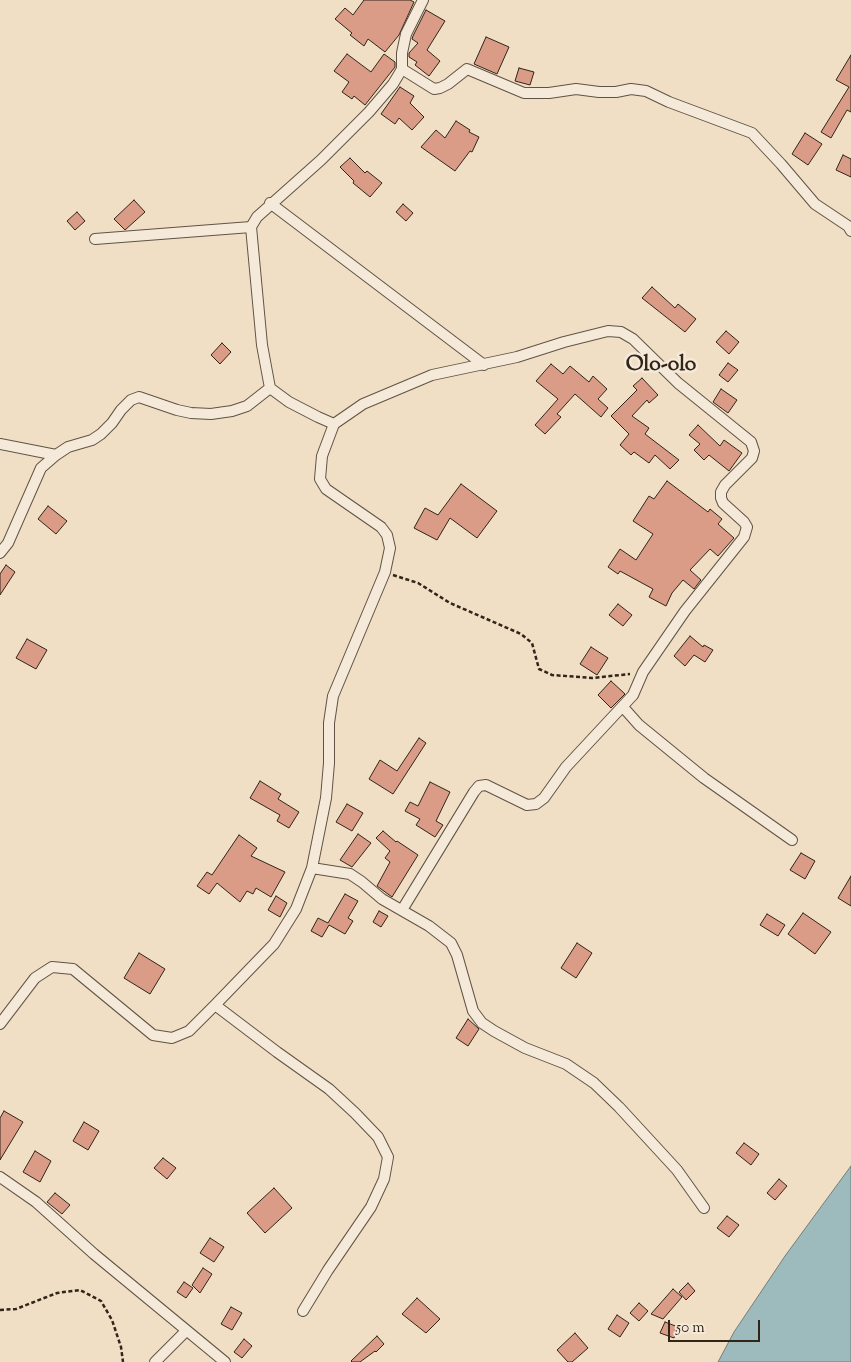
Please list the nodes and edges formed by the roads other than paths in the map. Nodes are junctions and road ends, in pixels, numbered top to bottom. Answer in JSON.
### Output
{"nodes":[{"id":1,"x":423,"y":0,"type":"edge"},
{"id":2,"x":402,"y":70,"type":"junction"},
{"id":3,"x":270,"y":203,"type":"junction"},
{"id":4,"x":251,"y":227,"type":"junction"},
{"id":5,"x":850,"y":227,"type":"edge"},
{"id":6,"x":95,"y":239,"type":"dead end"},
{"id":7,"x":484,"y":365,"type":"junction"},
{"id":8,"x":270,"y":388,"type":"junction"},
{"id":9,"x":334,"y":424,"type":"junction"},
{"id":10,"x":0,"y":444,"type":"edge"},
{"id":11,"x":56,"y":455,"type":"junction"},
{"id":12,"x":0,"y":553,"type":"edge"},
{"id":13,"x":623,"y":707,"type":"junction"},
{"id":14,"x":792,"y":840,"type":"dead end"},
{"id":15,"x":312,"y":868,"type":"junction"},
{"id":16,"x":402,"y":910,"type":"junction"},
{"id":17,"x":215,"y":1005,"type":"junction"},
{"id":18,"x":0,"y":1024,"type":"edge"},
{"id":19,"x":0,"y":1176,"type":"edge"},
{"id":20,"x":704,"y":1208,"type":"dead end"},
{"id":21,"x":303,"y":1311,"type":"dead end"},
{"id":22,"x":186,"y":1330,"type":"junction"},
{"id":23,"x":155,"y":1362,"type":"edge"},
{"id":24,"x":225,"y":1362,"type":"edge"}],
"edges":[{"from":1,"to":2,"type":"street"},
{"from":2,"to":3,"type":"street"},
{"from":2,"to":5,"type":"street"},
{"from":3,"to":4,"type":"street"},
{"from":3,"to":7,"type":"street"},
{"from":4,"to":6,"type":"street"},
{"from":4,"to":8,"type":"street"},
{"from":7,"to":9,"type":"street"},
{"from":7,"to":13,"type":"street"},
{"from":8,"to":9,"type":"street"},
{"from":8,"to":11,"type":"street"},
{"from":9,"to":15,"type":"street"},
{"from":10,"to":11,"type":"street"},
{"from":11,"to":12,"type":"street"},
{"from":13,"to":14,"type":"street"},
{"from":13,"to":16,"type":"street"},
{"from":15,"to":16,"type":"street"},
{"from":15,"to":17,"type":"street"},
{"from":16,"to":20,"type":"street"},
{"from":17,"to":18,"type":"street"},
{"from":17,"to":21,"type":"street"},
{"from":19,"to":22,"type":"street"},
{"from":22,"to":23,"type":"street"},
{"from":22,"to":24,"type":"street"}]}
